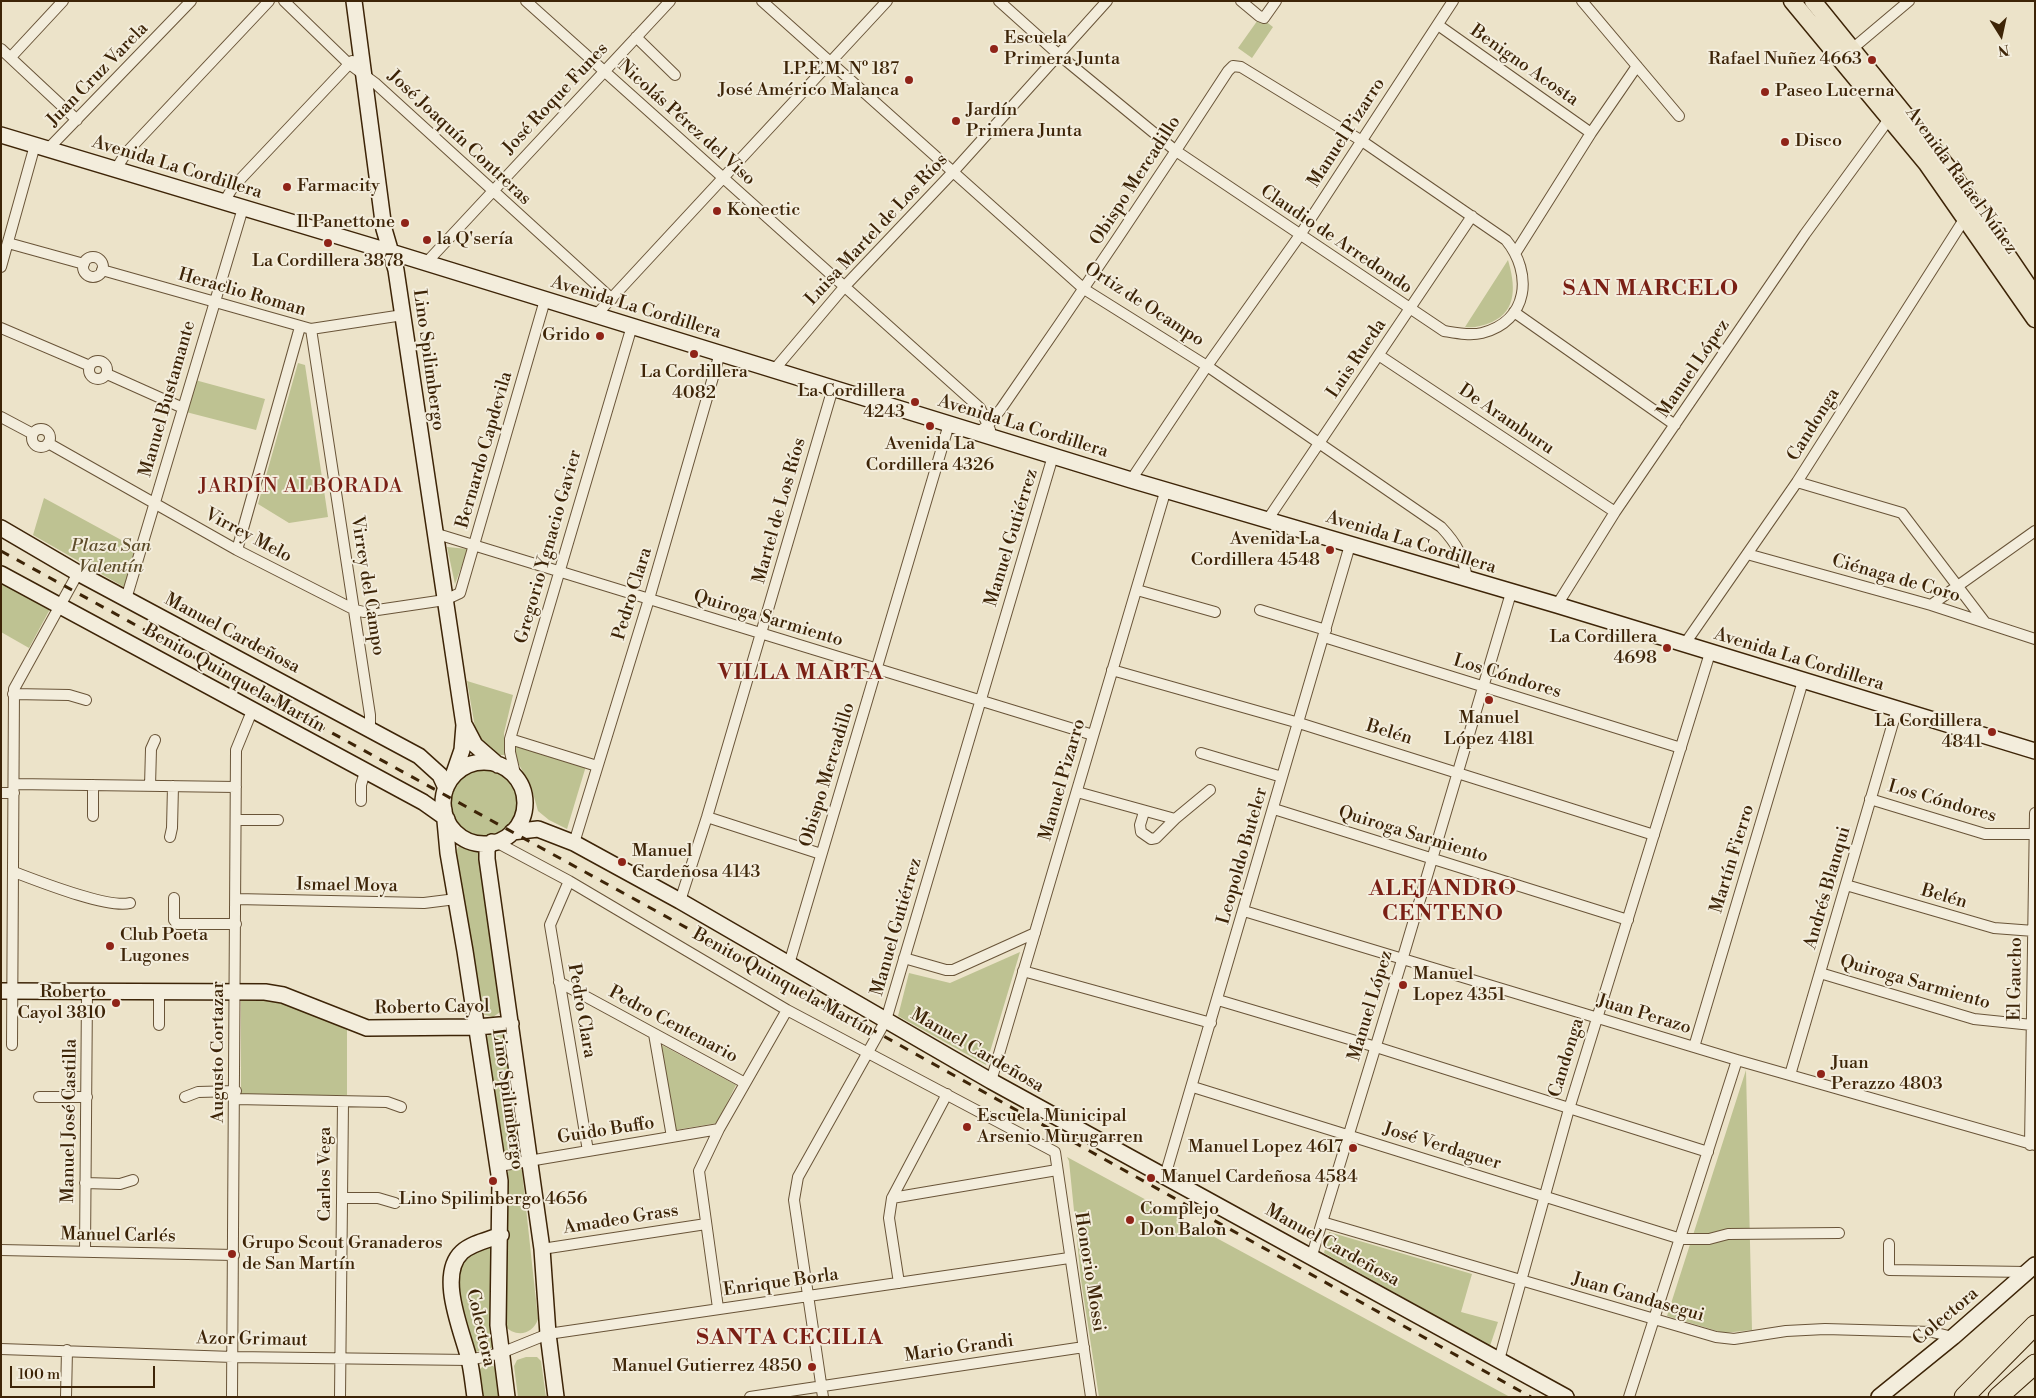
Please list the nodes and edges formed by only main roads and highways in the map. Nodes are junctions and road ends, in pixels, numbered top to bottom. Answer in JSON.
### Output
{"nodes":[{"id":1,"x":354,"y":1,"type":"edge"},
{"id":2,"x":1792,"y":1,"type":"edge"},
{"id":3,"x":1813,"y":1,"type":"edge"},
{"id":4,"x":1895,"y":113,"type":"junction"},
{"id":5,"x":1,"y":135,"type":"edge"},
{"id":6,"x":391,"y":252,"type":"junction"},
{"id":7,"x":2035,"y":296,"type":"edge"},
{"id":8,"x":2035,"y":319,"type":"edge"},
{"id":9,"x":1,"y":528,"type":"edge"},
{"id":10,"x":1,"y":574,"type":"edge"},
{"id":11,"x":464,"y":725,"type":"junction"},
{"id":12,"x":2035,"y":751,"type":"edge"},
{"id":13,"x":420,"y":756,"type":"junction"},
{"id":14,"x":498,"y":765,"type":"junction"},
{"id":15,"x":453,"y":776,"type":"junction"},
{"id":16,"x":525,"y":798,"type":"junction"},
{"id":17,"x":445,"y":815,"type":"junction"},
{"id":18,"x":512,"y":832,"type":"junction"},
{"id":19,"x":556,"y":835,"type":"junction"},
{"id":20,"x":494,"y":842,"type":"junction"},
{"id":21,"x":7,"y":991,"type":"edge"},
{"id":22,"x":511,"y":1024,"type":"junction"},
{"id":23,"x":477,"y":1027,"type":"junction"},
{"id":24,"x":501,"y":1235,"type":"junction"},
{"id":25,"x":2031,"y":1268,"type":"edge"},
{"id":26,"x":2035,"y":1325,"type":"edge"},
{"id":27,"x":2035,"y":1364,"type":"edge"},
{"id":28,"x":475,"y":1397,"type":"edge"},
{"id":29,"x":507,"y":1397,"type":"edge"},
{"id":30,"x":556,"y":1397,"type":"edge"},
{"id":31,"x":1566,"y":1397,"type":"edge"},
{"id":32,"x":1879,"y":1397,"type":"edge"},
{"id":33,"x":1964,"y":1397,"type":"edge"},
{"id":34,"x":1998,"y":1397,"type":"edge"}],
"edges":[{"from":1,"to":6,"type":"main road","name":"Lino Spilimbergo"},
{"from":2,"to":4,"type":"main road","name":"Avenida Rafael Núñez"},
{"from":3,"to":4,"type":"main road","name":"Avenida Rafael Núñez"},
{"from":4,"to":7,"type":"main road","name":"Avenida Rafael Núñez"},
{"from":4,"to":8,"type":"main road","name":"Avenida Rafael Núñez"},
{"from":5,"to":6,"type":"main road","name":"Avenida La Cordillera"},
{"from":6,"to":11,"type":"main road","name":"Lino Spilimbergo"},
{"from":6,"to":12,"type":"main road","name":"Avenida La Cordillera"},
{"from":9,"to":13,"type":"main road","name":"Manuel Cardeñosa"},
{"from":10,"to":17,"type":"main road","name":"Benito Quinquela Martín"},
{"from":11,"to":14,"type":"main road","name":"Lino Spilimbergo"},
{"from":11,"to":15,"type":"main road","name":"Lino Spilimbergo"},
{"from":13,"to":15,"type":"main road","name":"Manuel Cardeñosa"},
{"from":13,"to":15,"type":"main road","name":"Manuel Cardeñosa"},
{"from":14,"to":15,"type":"main road","name":"Manuel Cardeñosa"},
{"from":14,"to":16,"type":"main road","name":"Lino Spilimbergo"},
{"from":15,"to":17,"type":"main road","name":"Lino Spilimbergo"},
{"from":16,"to":18,"type":"main road"},
{"from":16,"to":19,"type":"main road","name":"Manuel Cardeñosa"},
{"from":17,"to":20,"type":"main road"},
{"from":17,"to":23,"type":"main road","name":"Lino Spilimbergo"},
{"from":18,"to":19,"type":"main road","name":"Manuel Cardeñosa"},
{"from":18,"to":20,"type":"main road"},
{"from":19,"to":31,"type":"main road","name":"Manuel Cardeñosa"},
{"from":20,"to":22,"type":"main road","name":"Lino Spilimbergo"},
{"from":21,"to":23,"type":"main road","name":"Roberto Cayol"},
{"from":22,"to":23,"type":"main road","name":"Roberto Cayol"},
{"from":22,"to":30,"type":"main road","name":"Lino Spilimbergo"},
{"from":23,"to":24,"type":"main road","name":"Lino Spilimbergo"},
{"from":24,"to":28,"type":"main road","name":"Colectora"},
{"from":24,"to":29,"type":"main road","name":"Lino Spilimbergo"},
{"from":25,"to":32,"type":"main road","name":"Colectora"},
{"from":26,"to":33,"type":"highway"},
{"from":27,"to":34,"type":"highway"}]}
